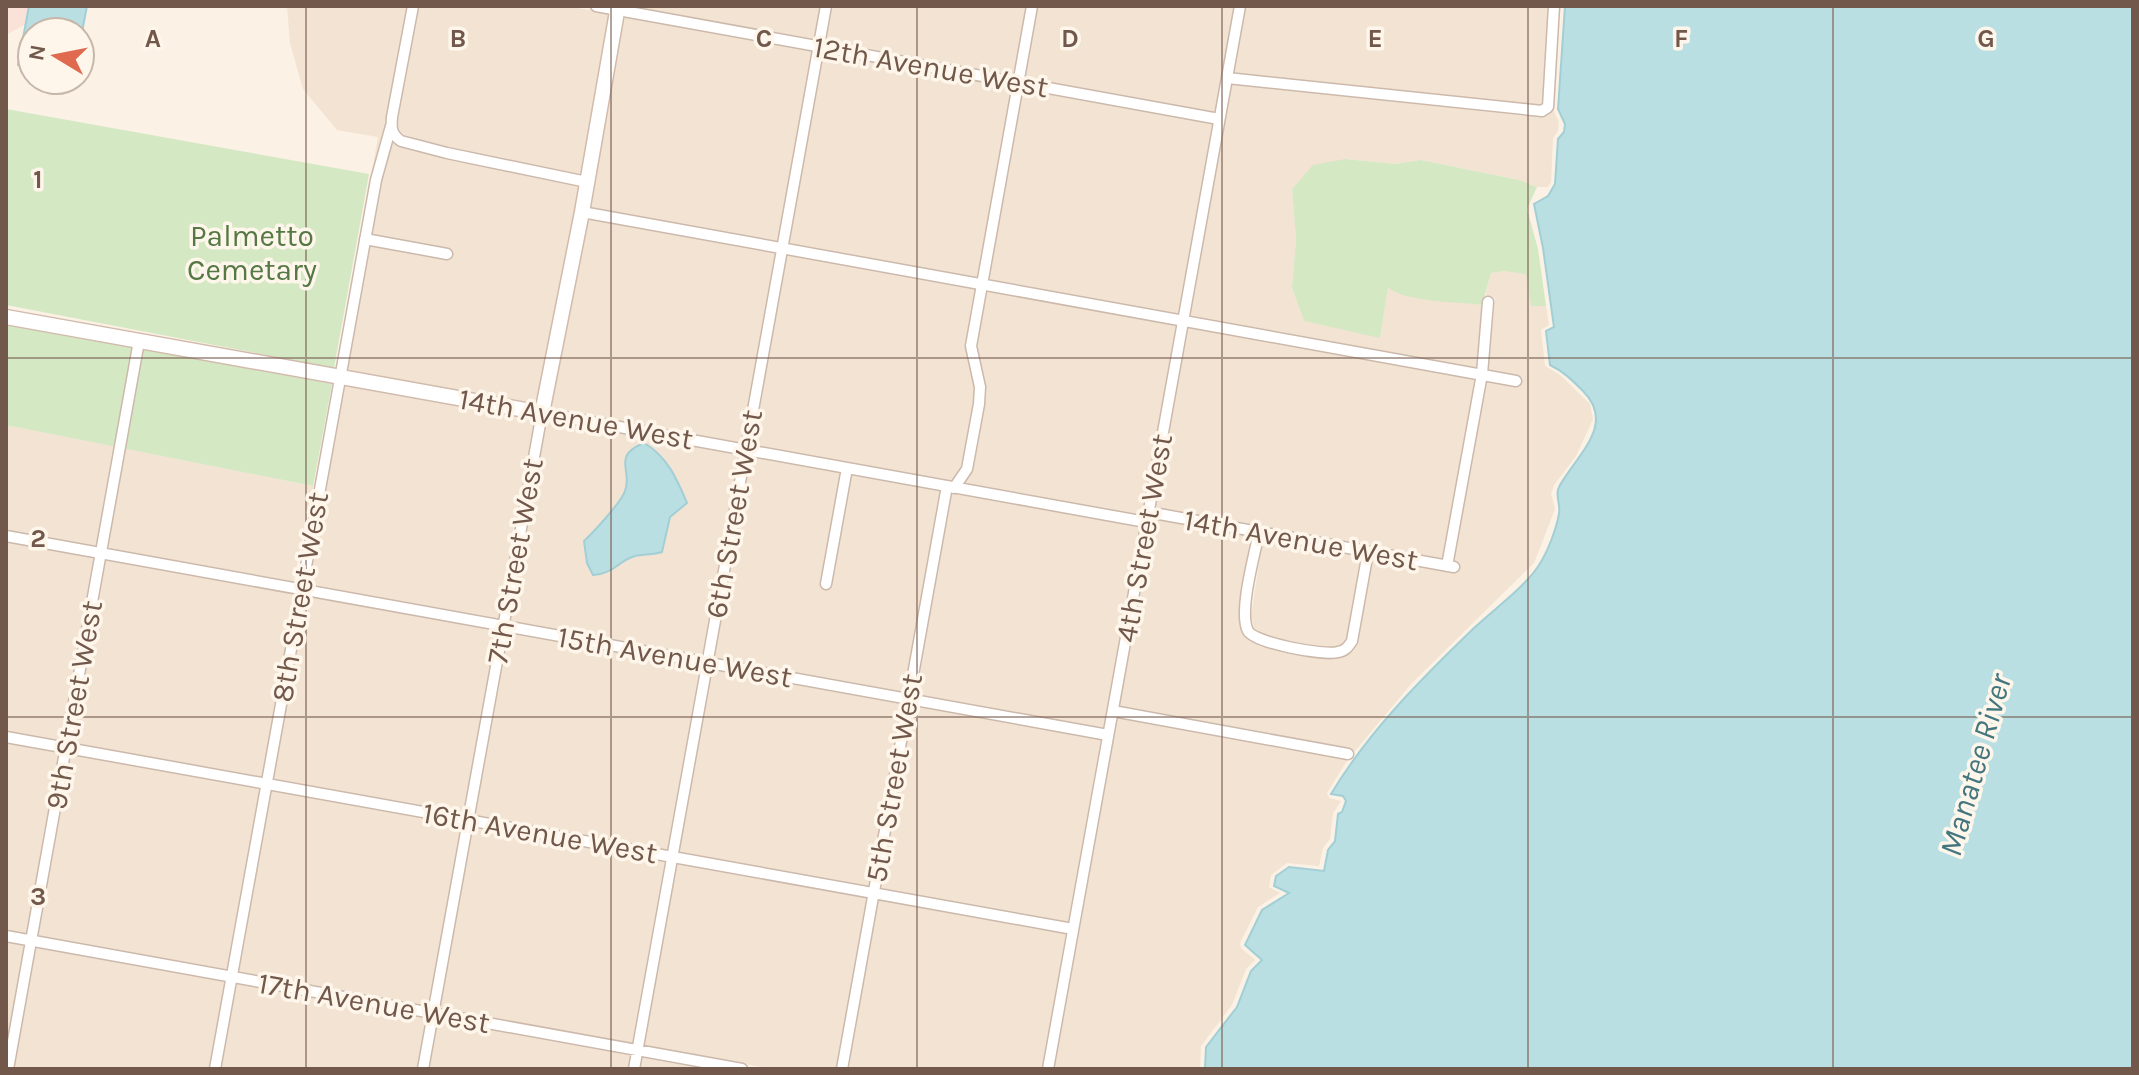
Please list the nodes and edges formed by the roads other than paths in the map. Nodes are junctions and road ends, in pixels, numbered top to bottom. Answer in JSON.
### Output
{"nodes":[{"id":1,"x":413,"y":6,"type":"edge"},
{"id":2,"x":596,"y":6,"type":"edge"},
{"id":3,"x":826,"y":6,"type":"edge"},
{"id":4,"x":1032,"y":6,"type":"edge"},
{"id":5,"x":1240,"y":6,"type":"edge"},
{"id":6,"x":1554,"y":6,"type":"edge"},
{"id":7,"x":618,"y":8,"type":"edge"},
{"id":8,"x":818,"y":46,"type":"junction"},
{"id":9,"x":1227,"y":78,"type":"junction"},
{"id":10,"x":1018,"y":82,"type":"junction"},
{"id":11,"x":1219,"y":119,"type":"junction"},
{"id":12,"x":391,"y":128,"type":"junction"},
{"id":13,"x":587,"y":182,"type":"junction"},
{"id":14,"x":582,"y":212,"type":"junction"},
{"id":15,"x":365,"y":239,"type":"junction"},
{"id":16,"x":782,"y":248,"type":"junction"},
{"id":17,"x":447,"y":254,"type":"dead end"},
{"id":18,"x":982,"y":284,"type":"junction"},
{"id":19,"x":1488,"y":302,"type":"dead end"},
{"id":20,"x":6,"y":317,"type":"edge"},
{"id":21,"x":1183,"y":321,"type":"junction"},
{"id":22,"x":139,"y":341,"type":"junction"},
{"id":23,"x":1482,"y":374,"type":"junction"},
{"id":24,"x":340,"y":377,"type":"junction"},
{"id":25,"x":1516,"y":381,"type":"dead end"},
{"id":26,"x":542,"y":413,"type":"junction"},
{"id":27,"x":746,"y":450,"type":"junction"},
{"id":28,"x":847,"y":468,"type":"junction"},
{"id":29,"x":950,"y":487,"type":"junction"},
{"id":30,"x":1147,"y":517,"type":"junction"},
{"id":31,"x":1259,"y":532,"type":"junction"},
{"id":32,"x":6,"y":536,"type":"edge"},
{"id":33,"x":1368,"y":552,"type":"junction"},
{"id":34,"x":101,"y":553,"type":"junction"},
{"id":35,"x":826,"y":584,"type":"dead end"},
{"id":36,"x":302,"y":589,"type":"junction"},
{"id":37,"x":504,"y":626,"type":"junction"},
{"id":38,"x":707,"y":663,"type":"junction"},
{"id":39,"x":909,"y":699,"type":"junction"},
{"id":40,"x":1113,"y":711,"type":"junction"},
{"id":41,"x":1108,"y":735,"type":"junction"},
{"id":42,"x":6,"y":737,"type":"edge"},
{"id":43,"x":66,"y":747,"type":"junction"},
{"id":44,"x":1348,"y":754,"type":"dead end"},
{"id":45,"x":267,"y":784,"type":"junction"},
{"id":46,"x":468,"y":820,"type":"junction"},
{"id":47,"x":672,"y":857,"type":"junction"},
{"id":48,"x":873,"y":893,"type":"junction"},
{"id":49,"x":1073,"y":929,"type":"junction"},
{"id":50,"x":6,"y":936,"type":"edge"},
{"id":51,"x":31,"y":941,"type":"junction"},
{"id":52,"x":232,"y":977,"type":"junction"},
{"id":53,"x":433,"y":1013,"type":"junction"},
{"id":54,"x":637,"y":1050,"type":"junction"},
{"id":55,"x":8,"y":1069,"type":"edge"},
{"id":56,"x":215,"y":1069,"type":"edge"},
{"id":57,"x":423,"y":1069,"type":"edge"},
{"id":58,"x":634,"y":1069,"type":"edge"},
{"id":59,"x":742,"y":1069,"type":"edge"},
{"id":60,"x":842,"y":1069,"type":"edge"},
{"id":61,"x":1048,"y":1069,"type":"edge"}],
"edges":[{"from":1,"to":12,"type":"street","name":"8th Street West"},
{"from":2,"to":7,"type":"street","name":"12th Avenue West"},
{"from":3,"to":8,"type":"street","name":"6th Street West"},
{"from":4,"to":10,"type":"street","name":"5th Street West"},
{"from":5,"to":9,"type":"street","name":"4th Street West"},
{"from":6,"to":9,"type":"street"},
{"from":7,"to":8,"type":"street","name":"12th Avenue West"},
{"from":7,"to":13,"type":"street","name":"7th Street West"},
{"from":8,"to":10,"type":"street","name":"12th Avenue West"},
{"from":8,"to":16,"type":"street","name":"6th Street West"},
{"from":9,"to":11,"type":"street","name":"4th Street West"},
{"from":10,"to":11,"type":"street","name":"12th Avenue West"},
{"from":10,"to":18,"type":"street","name":"5th Street West"},
{"from":11,"to":21,"type":"street","name":"4th Street West"},
{"from":12,"to":13,"type":"street"},
{"from":12,"to":15,"type":"street","name":"8th Street West"},
{"from":13,"to":14,"type":"street","name":"7th Street West"},
{"from":14,"to":16,"type":"street"},
{"from":14,"to":26,"type":"street","name":"7th Street West"},
{"from":15,"to":17,"type":"street"},
{"from":15,"to":24,"type":"street","name":"8th Street West"},
{"from":16,"to":18,"type":"street"},
{"from":16,"to":27,"type":"street","name":"6th Street West"},
{"from":18,"to":21,"type":"street"},
{"from":18,"to":29,"type":"street","name":"5th Street West"},
{"from":19,"to":23,"type":"street"},
{"from":20,"to":22,"type":"street","name":"14th Avenue West"},
{"from":21,"to":23,"type":"street"},
{"from":21,"to":30,"type":"street","name":"4th Street West"},
{"from":22,"to":24,"type":"street","name":"14th Avenue West"},
{"from":22,"to":34,"type":"street","name":"9th Street West"},
{"from":23,"to":25,"type":"street"},
{"from":23,"to":33,"type":"street","name":"14th Avenue West"},
{"from":24,"to":26,"type":"street","name":"14th Avenue West"},
{"from":24,"to":36,"type":"street","name":"8th Street West"},
{"from":26,"to":27,"type":"street","name":"14th Avenue West"},
{"from":26,"to":37,"type":"street","name":"7th Street West"},
{"from":27,"to":28,"type":"street","name":"14th Avenue West"},
{"from":27,"to":38,"type":"street","name":"6th Street West"},
{"from":28,"to":29,"type":"street","name":"14th Avenue West"},
{"from":28,"to":35,"type":"street"},
{"from":29,"to":30,"type":"street","name":"14th Avenue West"},
{"from":29,"to":39,"type":"street","name":"5th Street West"},
{"from":30,"to":31,"type":"street","name":"14th Avenue West"},
{"from":30,"to":40,"type":"street","name":"4th Street West"},
{"from":31,"to":33,"type":"street","name":"14th Avenue West"},
{"from":31,"to":33,"type":"street"},
{"from":32,"to":34,"type":"street","name":"15th Avenue West"},
{"from":34,"to":36,"type":"street","name":"15th Avenue West"},
{"from":34,"to":43,"type":"street","name":"9th Street West"},
{"from":36,"to":37,"type":"street","name":"15th Avenue West"},
{"from":36,"to":45,"type":"street","name":"8th Street West"},
{"from":37,"to":38,"type":"street","name":"15th Avenue West"},
{"from":37,"to":46,"type":"street","name":"7th Street West"},
{"from":38,"to":39,"type":"street","name":"15th Avenue West"},
{"from":38,"to":47,"type":"street","name":"6th Street West"},
{"from":39,"to":41,"type":"street","name":"15th Avenue West"},
{"from":39,"to":48,"type":"street","name":"5th Street West"},
{"from":40,"to":41,"type":"street","name":"4th Street West"},
{"from":40,"to":44,"type":"street"},
{"from":41,"to":49,"type":"street","name":"4th Street West"},
{"from":42,"to":43,"type":"street","name":"16th Avenue West"},
{"from":43,"to":45,"type":"street","name":"16th Avenue West"},
{"from":43,"to":51,"type":"street","name":"9th Street West"},
{"from":45,"to":46,"type":"street","name":"16th Avenue West"},
{"from":45,"to":52,"type":"street","name":"8th Street West"},
{"from":46,"to":47,"type":"street","name":"16th Avenue West"},
{"from":46,"to":53,"type":"street","name":"7th Street West"},
{"from":47,"to":48,"type":"street","name":"16th Avenue West"},
{"from":47,"to":54,"type":"street","name":"6th Street West"},
{"from":48,"to":49,"type":"street","name":"16th Avenue West"},
{"from":48,"to":60,"type":"street","name":"5th Street West"},
{"from":49,"to":61,"type":"street","name":"4th Street West"},
{"from":50,"to":51,"type":"street","name":"17th Avenue West"},
{"from":51,"to":52,"type":"street","name":"17th Avenue West"},
{"from":51,"to":55,"type":"street","name":"9th Street West"},
{"from":52,"to":53,"type":"street","name":"17th Avenue West"},
{"from":52,"to":56,"type":"street","name":"8th Street West"},
{"from":53,"to":54,"type":"street","name":"17th Avenue West"},
{"from":53,"to":57,"type":"street","name":"7th Street West"},
{"from":54,"to":58,"type":"street","name":"6th Street West"},
{"from":54,"to":59,"type":"street","name":"17th Avenue West"}]}
